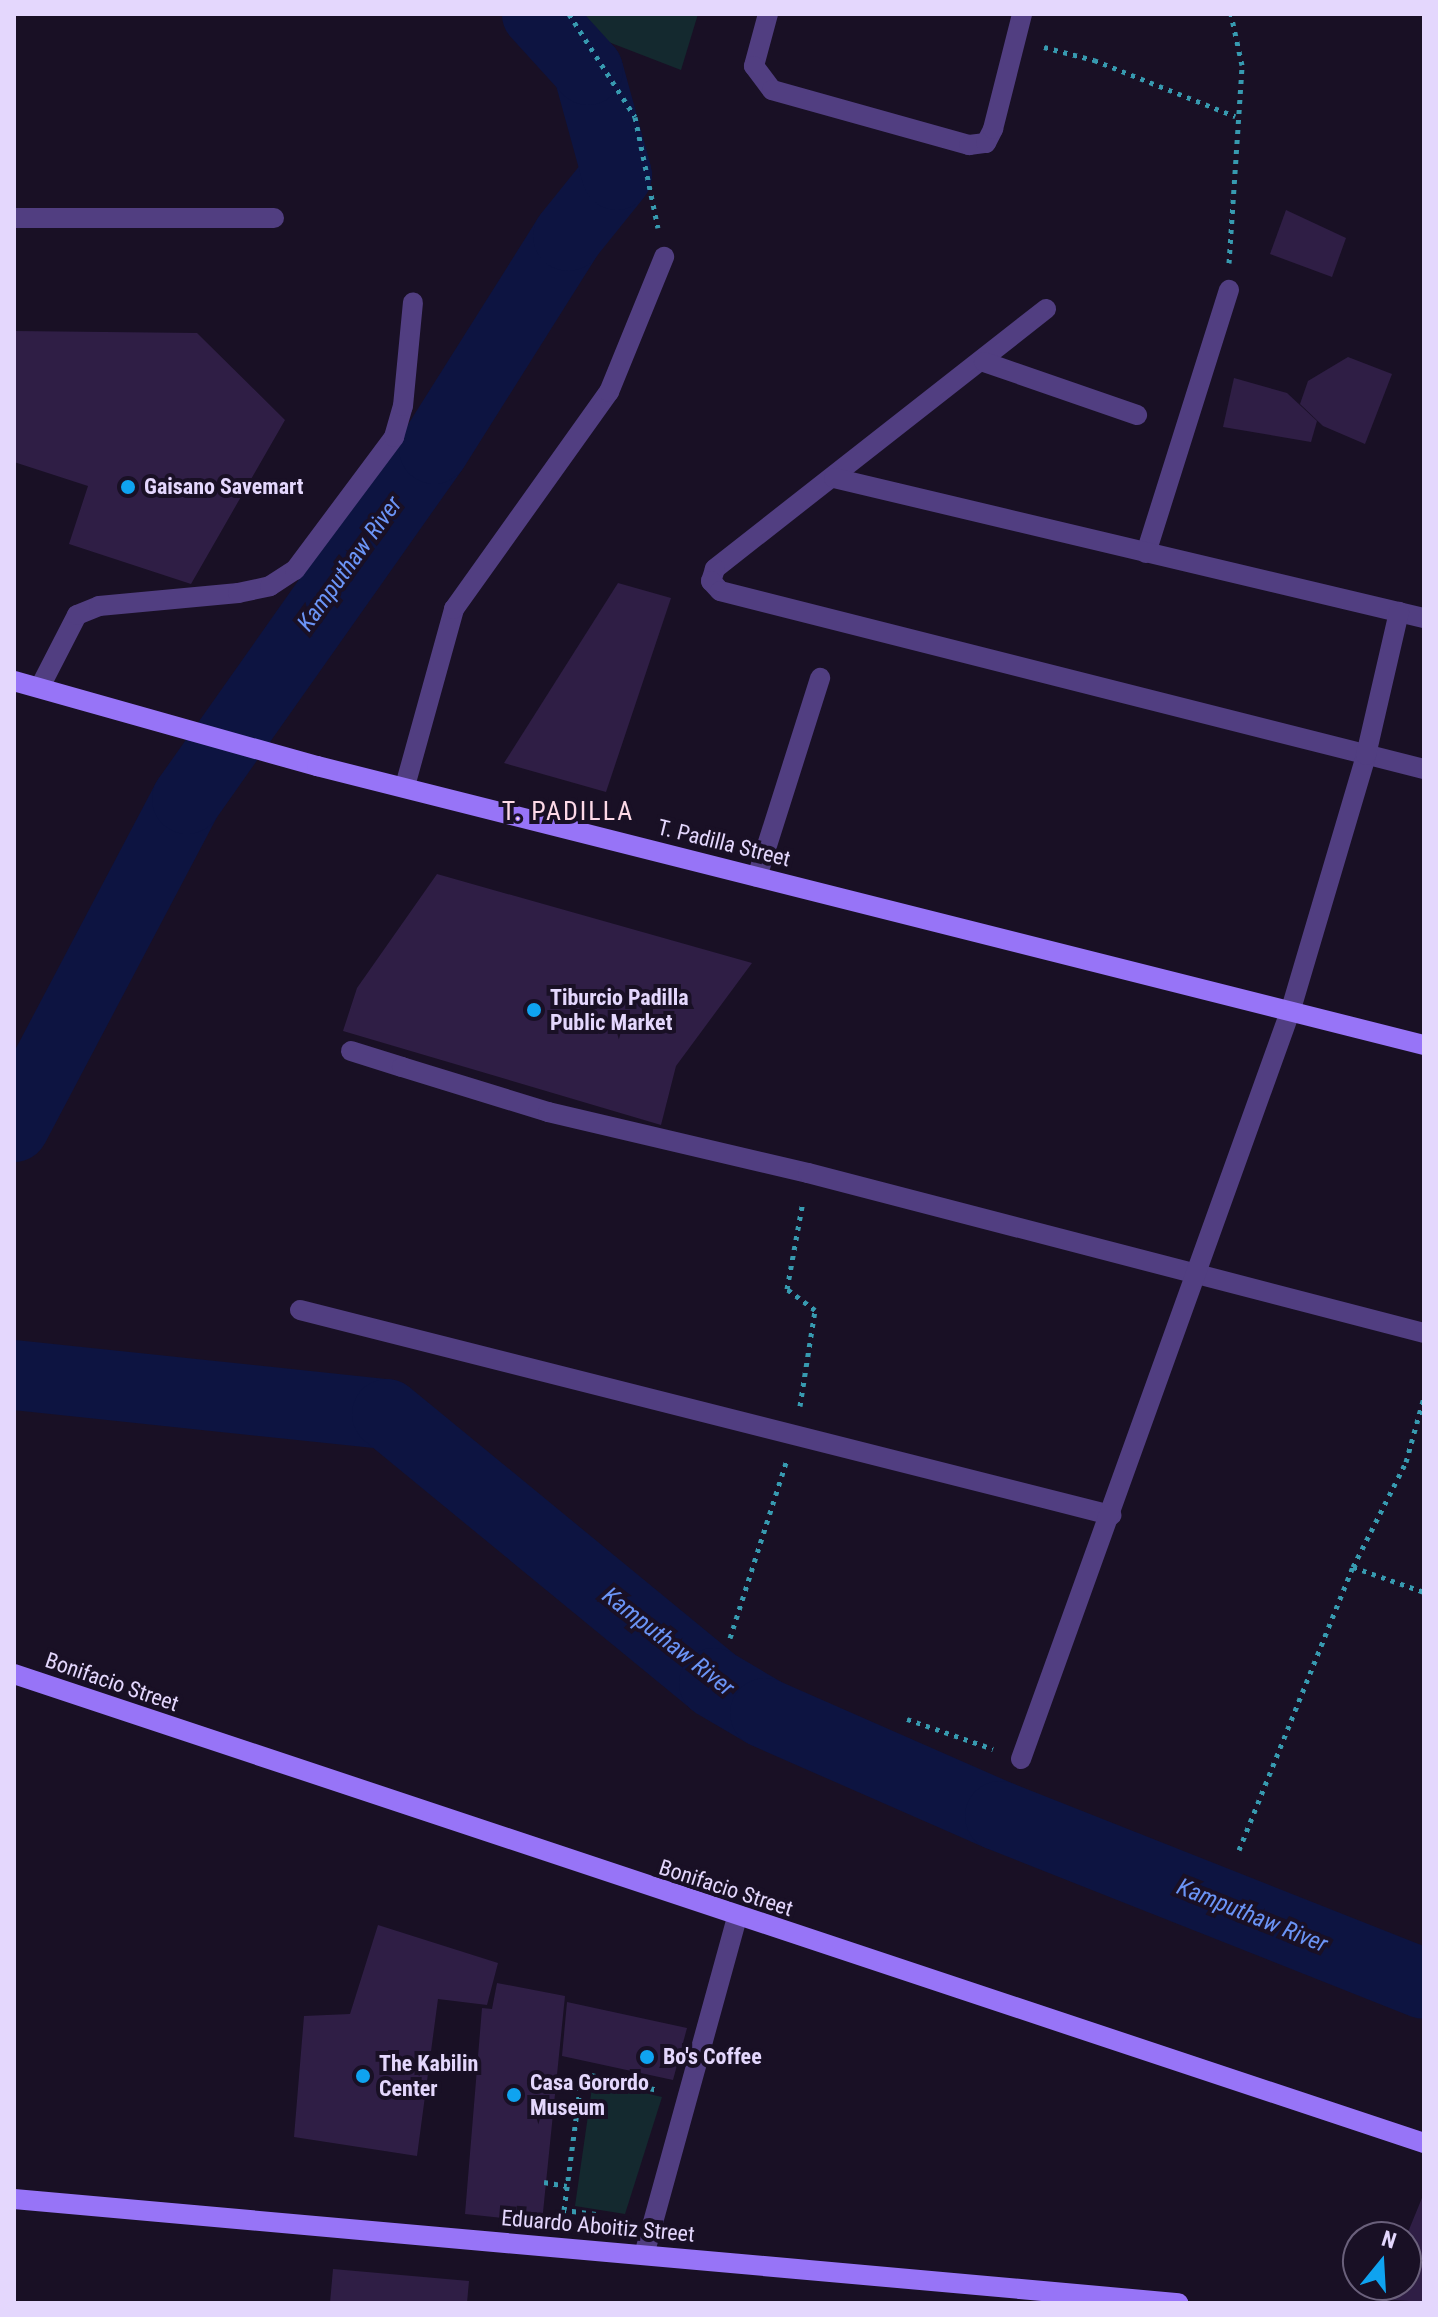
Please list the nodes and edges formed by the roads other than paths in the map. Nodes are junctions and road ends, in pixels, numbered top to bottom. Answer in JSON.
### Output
{"nodes":[{"id":1,"x":768,"y":14,"type":"edge"},
{"id":2,"x":1022,"y":14,"type":"edge"},
{"id":3,"x":14,"y":218,"type":"edge"},
{"id":4,"x":274,"y":218,"type":"dead end"},
{"id":5,"x":664,"y":257,"type":"road end"},
{"id":6,"x":1229,"y":290,"type":"road end"},
{"id":7,"x":413,"y":302,"type":"dead end"},
{"id":8,"x":1046,"y":309,"type":"dead end"},
{"id":9,"x":984,"y":362,"type":"junction"},
{"id":10,"x":1137,"y":415,"type":"dead end"},
{"id":11,"x":834,"y":478,"type":"junction"},
{"id":12,"x":1146,"y":553,"type":"junction"},
{"id":13,"x":1399,"y":612,"type":"junction"},
{"id":14,"x":1424,"y":618,"type":"edge"},
{"id":15,"x":820,"y":678,"type":"dead end"},
{"id":16,"x":14,"y":681,"type":"edge"},
{"id":17,"x":40,"y":687,"type":"junction"},
{"id":18,"x":1366,"y":755,"type":"junction"},
{"id":19,"x":1424,"y":769,"type":"edge"},
{"id":20,"x":405,"y":786,"type":"junction"},
{"id":21,"x":757,"y":877,"type":"junction"},
{"id":22,"x":1291,"y":1009,"type":"junction"},
{"id":23,"x":1424,"y":1045,"type":"edge"},
{"id":24,"x":351,"y":1051,"type":"dead end"},
{"id":25,"x":1195,"y":1275,"type":"junction"},
{"id":26,"x":300,"y":1310,"type":"dead end"},
{"id":27,"x":1424,"y":1333,"type":"edge"},
{"id":28,"x":1111,"y":1515,"type":"junction"},
{"id":29,"x":14,"y":1674,"type":"edge"},
{"id":30,"x":1021,"y":1759,"type":"road end"},
{"id":31,"x":737,"y":1917,"type":"junction"},
{"id":32,"x":1424,"y":2143,"type":"edge"},
{"id":33,"x":14,"y":2199,"type":"edge"},
{"id":34,"x":644,"y":2255,"type":"junction"},
{"id":35,"x":1178,"y":2303,"type":"edge"}],
"edges":[{"from":1,"to":2,"type":"street"},
{"from":3,"to":4,"type":"street"},
{"from":5,"to":20,"type":"street"},
{"from":6,"to":12,"type":"street"},
{"from":7,"to":17,"type":"street"},
{"from":8,"to":9,"type":"street"},
{"from":9,"to":10,"type":"street"},
{"from":9,"to":11,"type":"street"},
{"from":11,"to":12,"type":"street"},
{"from":11,"to":18,"type":"street"},
{"from":12,"to":13,"type":"street"},
{"from":13,"to":14,"type":"street"},
{"from":13,"to":18,"type":"street"},
{"from":15,"to":21,"type":"street"},
{"from":16,"to":17,"type":"main road","name":"T. Padilla Street"},
{"from":17,"to":20,"type":"main road","name":"T. Padilla Street"},
{"from":18,"to":19,"type":"street"},
{"from":18,"to":22,"type":"street"},
{"from":20,"to":21,"type":"main road","name":"T. Padilla Street"},
{"from":21,"to":22,"type":"main road","name":"T. Padilla Street"},
{"from":22,"to":23,"type":"main road","name":"T. Padilla Street"},
{"from":22,"to":25,"type":"street"},
{"from":24,"to":25,"type":"street"},
{"from":25,"to":27,"type":"street"},
{"from":25,"to":28,"type":"street"},
{"from":26,"to":28,"type":"street"},
{"from":28,"to":30,"type":"street"},
{"from":29,"to":31,"type":"main road","name":"Bonifacio Street"},
{"from":31,"to":32,"type":"main road","name":"Bonifacio Street"},
{"from":31,"to":34,"type":"street"},
{"from":33,"to":34,"type":"main road","name":"Eduardo Aboitiz Street"},
{"from":34,"to":35,"type":"main road","name":"Eduardo Aboitiz Street"}]}
